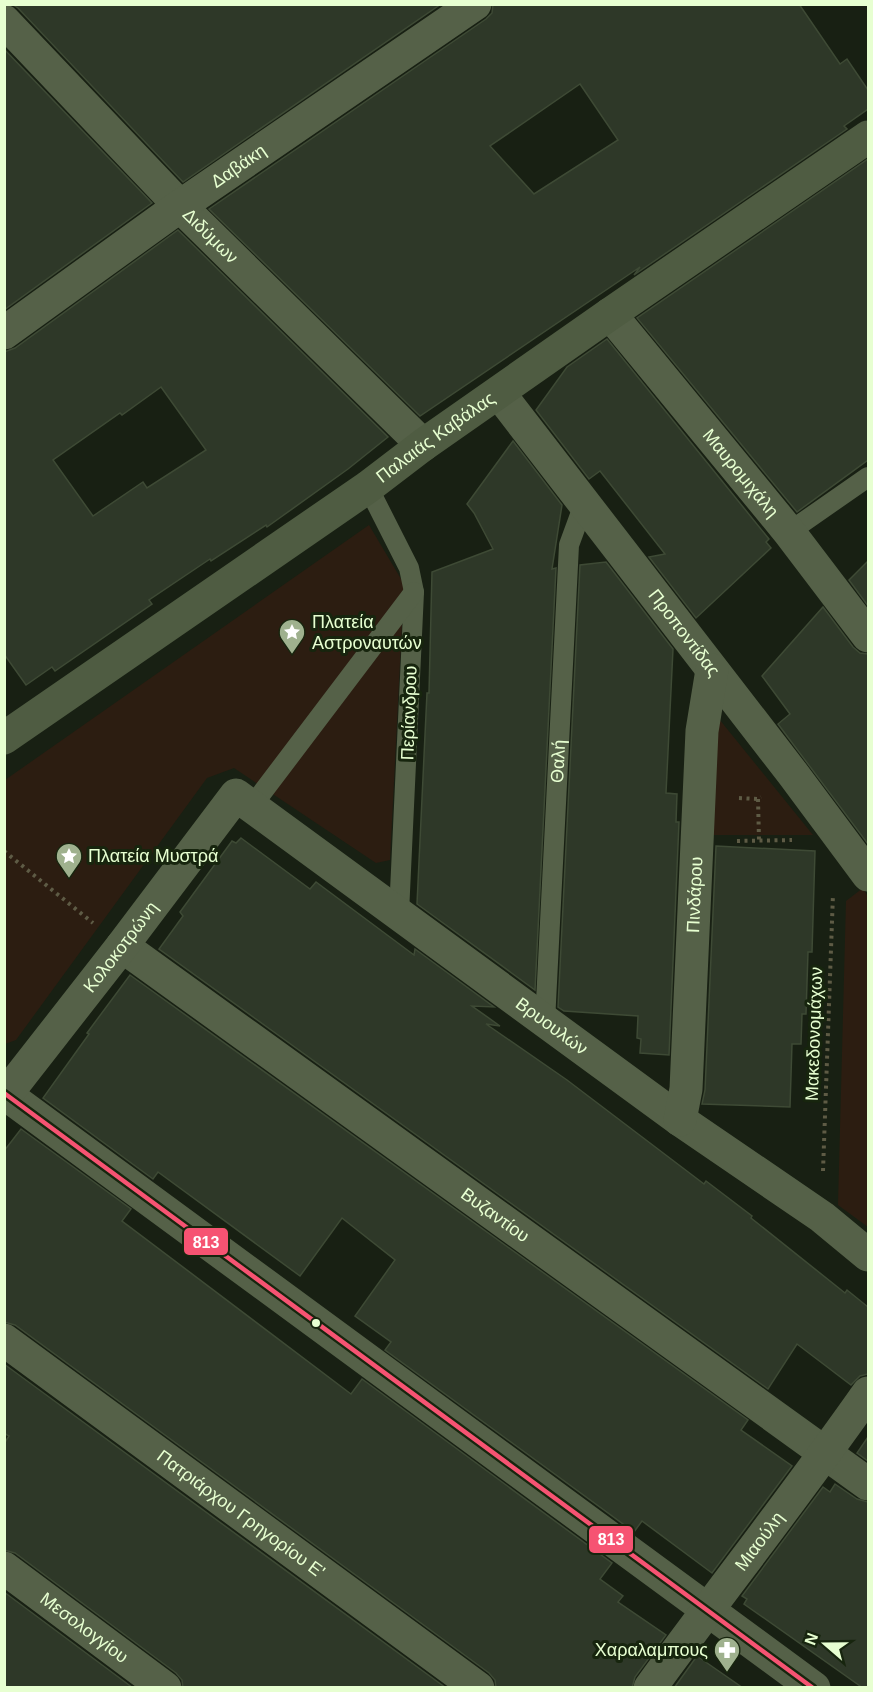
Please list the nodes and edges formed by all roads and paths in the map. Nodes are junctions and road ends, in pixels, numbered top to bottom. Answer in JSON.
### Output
{"nodes":[{"id":1,"x":475,"y":4,"type":"edge"},
{"id":2,"x":4,"y":21,"type":"edge"},
{"id":3,"x":868,"y":137,"type":"edge"},
{"id":4,"x":180,"y":206,"type":"junction"},
{"id":5,"x":610,"y":314,"type":"junction"},
{"id":6,"x":4,"y":333,"type":"edge"},
{"id":7,"x":499,"y":393,"type":"junction"},
{"id":8,"x":423,"y":445,"type":"junction"},
{"id":9,"x":868,"y":477,"type":"edge"},
{"id":10,"x":368,"y":487,"type":"junction"},
{"id":11,"x":584,"y":504,"type":"junction"},
{"id":12,"x":789,"y":532,"type":"junction"},
{"id":13,"x":414,"y":592,"type":"junction"},
{"id":14,"x":868,"y":636,"type":"edge"},
{"id":15,"x":712,"y":670,"type":"junction"},
{"id":16,"x":4,"y":738,"type":"edge"},
{"id":17,"x":758,"y":798,"type":"dead end"},
{"id":18,"x":244,"y":800,"type":"junction"},
{"id":19,"x":759,"y":840,"type":"junction"},
{"id":20,"x":841,"y":840,"type":"junction"},
{"id":21,"x":697,"y":842,"type":"junction"},
{"id":22,"x":4,"y":851,"type":"edge"},
{"id":23,"x":867,"y":868,"type":"edge"},
{"id":24,"x":399,"y":913,"type":"junction"},
{"id":25,"x":122,"y":946,"type":"junction"},
{"id":26,"x":545,"y":1022,"type":"junction"},
{"id":27,"x":5,"y":1095,"type":"edge"},
{"id":28,"x":680,"y":1120,"type":"junction"},
{"id":29,"x":822,"y":1217,"type":"junction"},
{"id":30,"x":868,"y":1255,"type":"edge"},
{"id":31,"x":4,"y":1340,"type":"edge"},
{"id":32,"x":868,"y":1393,"type":"edge"},
{"id":33,"x":826,"y":1454,"type":"junction"},
{"id":34,"x":868,"y":1484,"type":"edge"},
{"id":35,"x":4,"y":1568,"type":"edge"},
{"id":36,"x":707,"y":1609,"type":"junction"},
{"id":37,"x":165,"y":1688,"type":"edge"},
{"id":38,"x":478,"y":1688,"type":"edge"},
{"id":39,"x":650,"y":1688,"type":"edge"},
{"id":40,"x":814,"y":1688,"type":"edge"}],
"edges":[{"from":1,"to":4,"type":"street","name":"Δαβάκη"},
{"from":2,"to":4,"type":"street","name":"Διδύμων"},
{"from":3,"to":5,"type":"street","name":"Παλαιάς Καβάλας"},
{"from":4,"to":6,"type":"street","name":"Δαβάκη"},
{"from":4,"to":8,"type":"street","name":"Διδύμων"},
{"from":5,"to":7,"type":"street","name":"Παλαιάς Καβάλας"},
{"from":5,"to":12,"type":"street","name":"Μαυρομιχάλη"},
{"from":7,"to":8,"type":"street","name":"Παλαιάς Καβάλας"},
{"from":7,"to":11,"type":"street","name":"Προποντίδας"},
{"from":8,"to":10,"type":"street","name":"Παλαιάς Καβάλας"},
{"from":9,"to":12,"type":"lane"},
{"from":10,"to":13,"type":"lane","name":"Περίανδρου"},
{"from":10,"to":16,"type":"street","name":"Παλαιάς Καβάλας"},
{"from":11,"to":15,"type":"street","name":"Προποντίδας"},
{"from":11,"to":26,"type":"lane","name":"Θαλή"},
{"from":12,"to":14,"type":"street","name":"Μαυρομιχάλη"},
{"from":13,"to":18,"type":"lane","name":"Κολοκοτρώνη"},
{"from":13,"to":24,"type":"lane","name":"Περίανδρου"},
{"from":15,"to":20,"type":"street","name":"Προποντίδας"},
{"from":15,"to":21,"type":"street","name":"Πινδάρου"},
{"from":17,"to":19,"type":"path"},
{"from":18,"to":24,"type":"street","name":"Βρυουλών"},
{"from":18,"to":25,"type":"street","name":"Κολοκοτρώνη"},
{"from":19,"to":20,"type":"path"},
{"from":19,"to":21,"type":"path"},
{"from":20,"to":23,"type":"street","name":"Προποντίδας"},
{"from":21,"to":28,"type":"street","name":"Πινδάρου"},
{"from":22,"to":25,"type":"path"},
{"from":23,"to":29,"type":"path","name":"Μακεδονομάχων"},
{"from":24,"to":26,"type":"street","name":"Βρυουλών"},
{"from":25,"to":27,"type":"street","name":"Κολοκοτρώνη"},
{"from":25,"to":33,"type":"street","name":"Βυζαντίου"},
{"from":26,"to":28,"type":"street","name":"Βρυουλών"},
{"from":27,"to":36,"type":"street"},
{"from":28,"to":29,"type":"street","name":"Βρυουλών"},
{"from":29,"to":30,"type":"street","name":"Βρυουλών"},
{"from":31,"to":38,"type":"street","name":"Πατριάρχου Γρηγορίου Ε'"},
{"from":32,"to":33,"type":"street","name":"Μιαούλη"},
{"from":33,"to":34,"type":"street","name":"Βυζαντίου"},
{"from":33,"to":36,"type":"street","name":"Μιαούλη"},
{"from":35,"to":37,"type":"street","name":"Μεσολογγίου"},
{"from":36,"to":39,"type":"street","name":"Μιαούλη"},
{"from":36,"to":40,"type":"street"}]}
